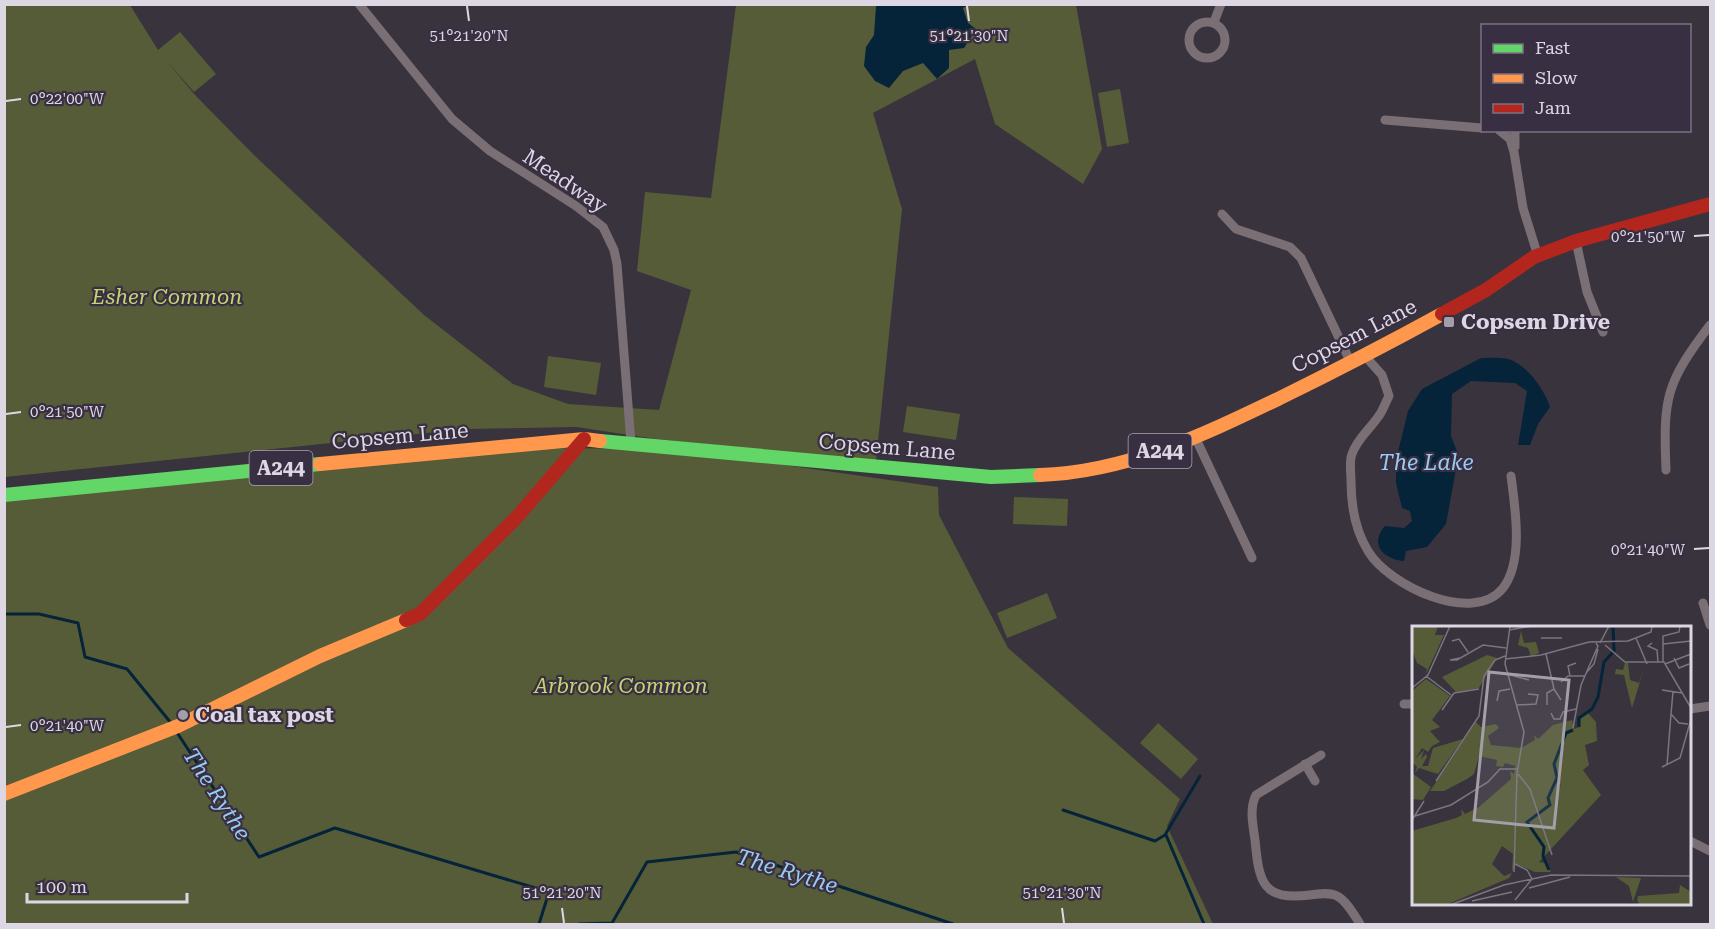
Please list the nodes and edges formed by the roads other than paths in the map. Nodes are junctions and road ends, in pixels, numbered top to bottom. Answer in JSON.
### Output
{"nodes":[{"id":1,"x":359,"y":4,"type":"edge"},
{"id":2,"x":1221,"y":4,"type":"edge"},
{"id":3,"x":1214,"y":22,"type":"junction"},
{"id":4,"x":1385,"y":120,"type":"dead end"},
{"id":5,"x":1481,"y":128,"type":"edge"},
{"id":6,"x":1501,"y":132,"type":"edge"},
{"id":7,"x":1515,"y":132,"type":"edge"},
{"id":8,"x":1514,"y":152,"type":"junction"},
{"id":9,"x":1710,"y":204,"type":"edge"},
{"id":10,"x":1222,"y":214,"type":"dead end"},
{"id":11,"x":1576,"y":241,"type":"junction"},
{"id":12,"x":1538,"y":256,"type":"junction"},
{"id":13,"x":1710,"y":325,"type":"edge"},
{"id":14,"x":1603,"y":332,"type":"dead end"},
{"id":15,"x":1365,"y":356,"type":"junction"},
{"id":16,"x":1351,"y":363,"type":"junction"},
{"id":17,"x":584,"y":439,"type":"junction"},
{"id":18,"x":1196,"y":439,"type":"junction"},
{"id":19,"x":631,"y":443,"type":"junction"},
{"id":20,"x":1666,"y":470,"type":"dead end"},
{"id":21,"x":1511,"y":476,"type":"dead end"},
{"id":22,"x":4,"y":495,"type":"edge"},
{"id":23,"x":1252,"y":558,"type":"dead end"},
{"id":24,"x":1703,"y":603,"type":"dead end"},
{"id":25,"x":1710,"y":625,"type":"edge"},
{"id":26,"x":1710,"y":706,"type":"edge"},
{"id":27,"x":1691,"y":709,"type":"edge"},
{"id":28,"x":1321,"y":755,"type":"dead end"},
{"id":29,"x":1305,"y":764,"type":"junction"},
{"id":30,"x":1315,"y":781,"type":"dead end"},
{"id":31,"x":4,"y":794,"type":"edge"},
{"id":32,"x":1691,"y":842,"type":"edge"},
{"id":33,"x":1710,"y":851,"type":"edge"},
{"id":34,"x":1360,"y":924,"type":"edge"}],
"edges":[{"from":1,"to":19,"type":"street","name":"Meadway"},
{"from":2,"to":3,"type":"street"},
{"from":3,"to":3,"type":"street"},
{"from":4,"to":5,"type":"street"},
{"from":6,"to":8,"type":"street"},
{"from":7,"to":8,"type":"street"},
{"from":8,"to":12,"type":"street"},
{"from":9,"to":11,"type":"main road","name":"Copsem Lane","number":"A244"},
{"from":10,"to":16,"type":"street"},
{"from":11,"to":12,"type":"main road","name":"Copsem Lane","number":"A244"},
{"from":11,"to":14,"type":"street"},
{"from":12,"to":15,"type":"main road","name":"Copsem Lane","number":"A244"},
{"from":13,"to":20,"type":"street"},
{"from":15,"to":16,"type":"main road","name":"Copsem Lane","number":"A244"},
{"from":15,"to":21,"type":"street"},
{"from":16,"to":18,"type":"main road","name":"Copsem Lane","number":"A244"},
{"from":17,"to":19,"type":"main road","name":"Copsem Lane","number":"A244"},
{"from":17,"to":22,"type":"main road","name":"Copsem Lane","number":"A244"},
{"from":17,"to":31,"type":"main road"},
{"from":18,"to":19,"type":"main road","name":"Copsem Lane","number":"A244"},
{"from":18,"to":23,"type":"street"},
{"from":24,"to":25,"type":"street"},
{"from":26,"to":27,"type":"street"},
{"from":28,"to":29,"type":"street"},
{"from":29,"to":30,"type":"street"},
{"from":29,"to":34,"type":"street"},
{"from":32,"to":33,"type":"street"}]}
